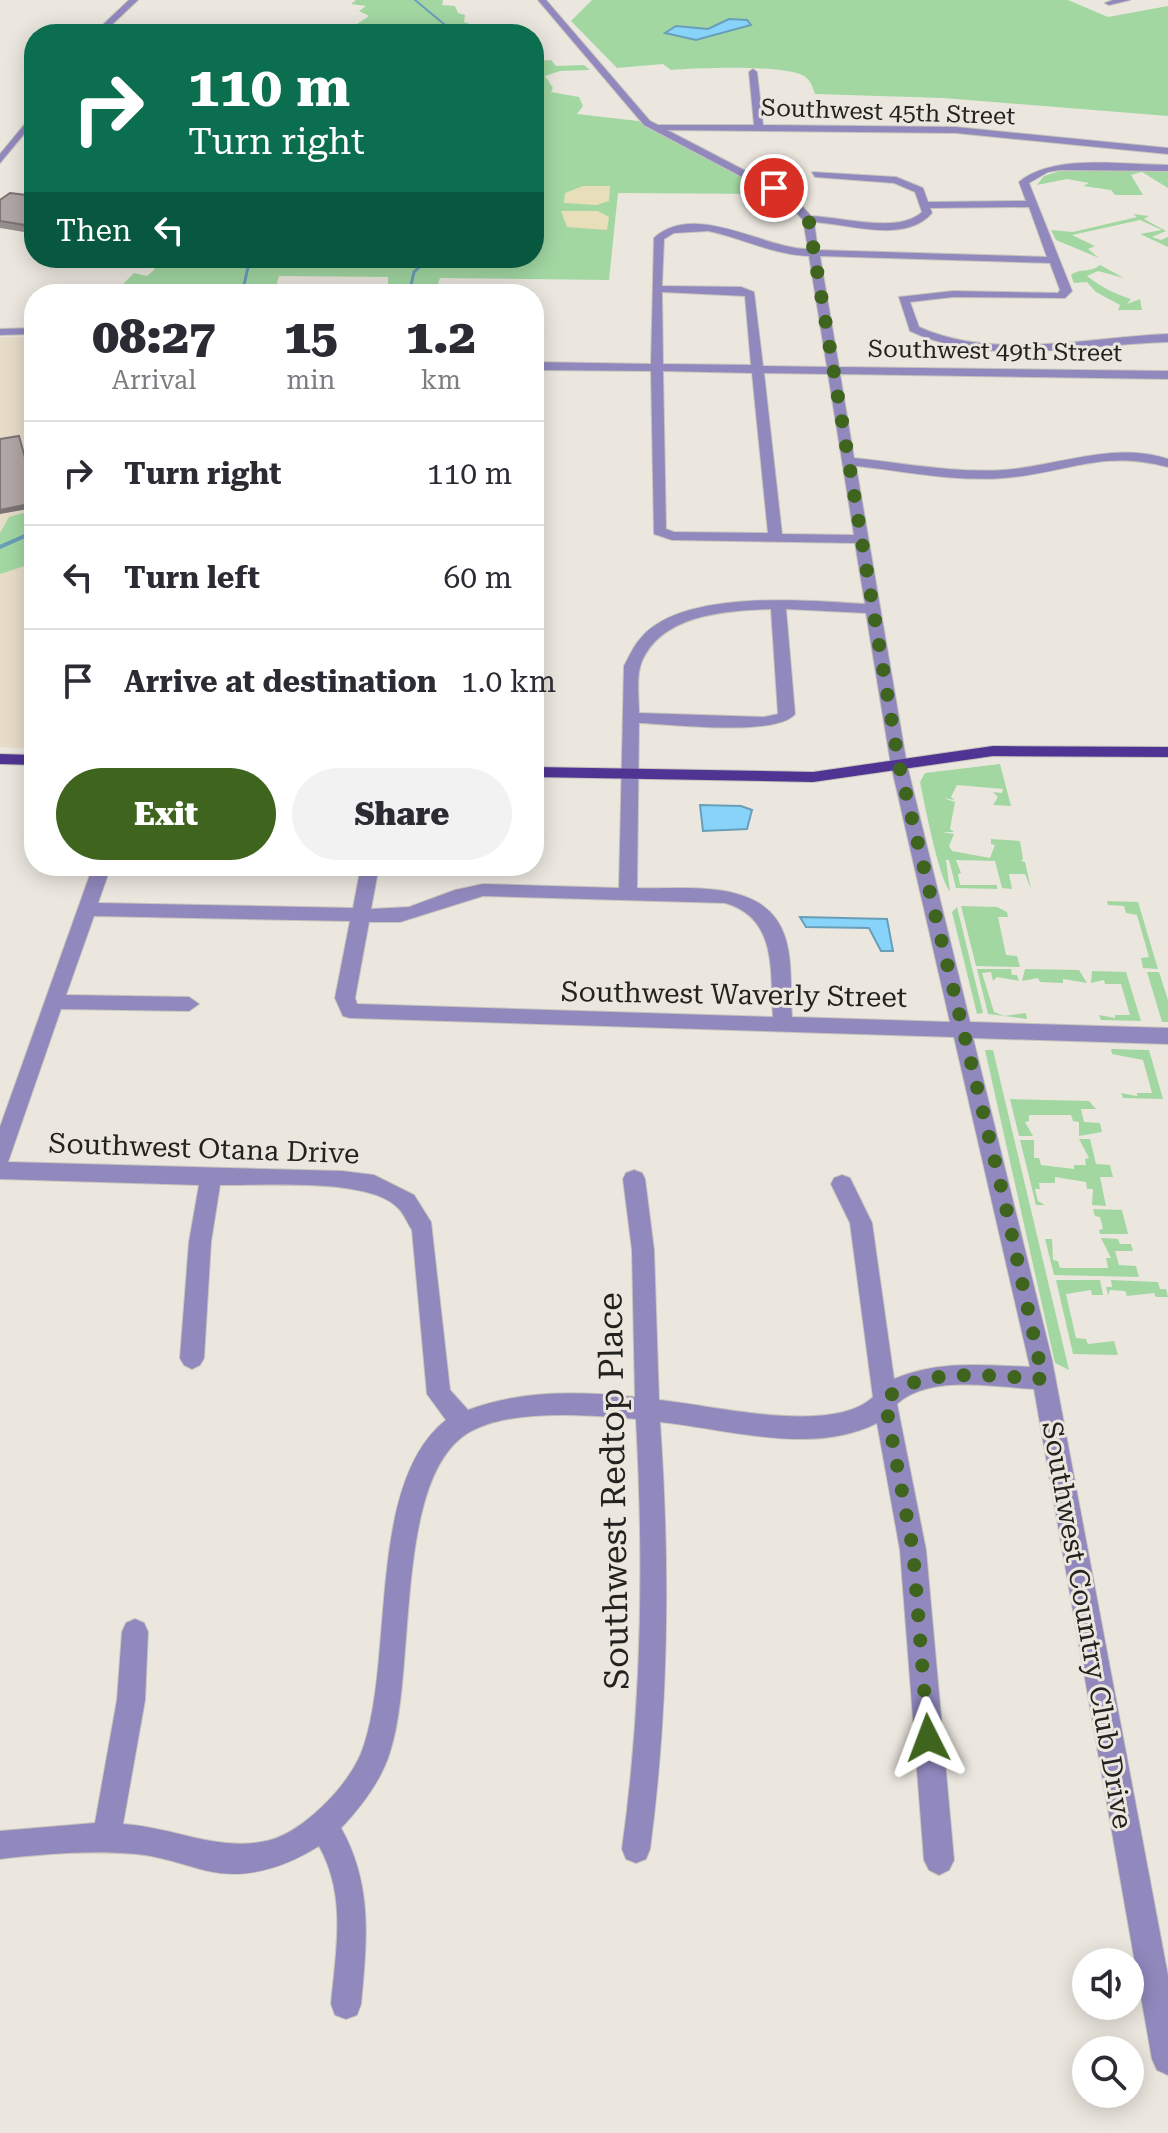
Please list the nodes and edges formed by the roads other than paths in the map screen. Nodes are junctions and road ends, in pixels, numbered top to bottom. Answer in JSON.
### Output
{"nodes":[{"id":1,"x":134,"y":0,"type":"edge"},
{"id":2,"x":542,"y":0,"type":"edge"},
{"id":3,"x":1126,"y":0,"type":"edge"},
{"id":4,"x":1109,"y":3,"type":"dead end"},
{"id":5,"x":108,"y":24,"type":"edge"},
{"id":6,"x":753,"y":72,"type":"dead end"},
{"id":7,"x":653,"y":127,"type":"junction"},
{"id":8,"x":759,"y":128,"type":"junction"},
{"id":9,"x":24,"y":129,"type":"edge"},
{"id":10,"x":1168,"y":151,"type":"edge"},
{"id":11,"x":0,"y":160,"type":"edge"},
{"id":12,"x":1168,"y":168,"type":"edge"},
{"id":13,"x":815,"y":174,"type":"dead end"},
{"id":14,"x":1031,"y":204,"type":"junction"},
{"id":15,"x":925,"y":205,"type":"junction"},
{"id":16,"x":808,"y":219,"type":"junction"},
{"id":17,"x":813,"y":253,"type":"junction"},
{"id":18,"x":1053,"y":260,"type":"junction"},
{"id":19,"x":656,"y":289,"type":"junction"},
{"id":20,"x":24,"y":331,"type":"edge"},
{"id":21,"x":0,"y":332,"type":"edge"},
{"id":22,"x":1168,"y":338,"type":"edge"},
{"id":23,"x":544,"y":366,"type":"edge"},
{"id":24,"x":656,"y":368,"type":"junction"},
{"id":25,"x":757,"y":370,"type":"junction"},
{"id":26,"x":832,"y":371,"type":"junction"},
{"id":27,"x":1168,"y":375,"type":"edge"},
{"id":28,"x":847,"y":461,"type":"junction"},
{"id":29,"x":1168,"y":463,"type":"edge"},
{"id":30,"x":775,"y":538,"type":"junction"},
{"id":31,"x":861,"y":539,"type":"junction"},
{"id":32,"x":778,"y":607,"type":"junction"},
{"id":33,"x":872,"y":609,"type":"junction"},
{"id":34,"x":631,"y":718,"type":"junction"},
{"id":35,"x":1168,"y":752,"type":"edge"},
{"id":36,"x":0,"y":759,"type":"edge"},
{"id":37,"x":24,"y":760,"type":"edge"},
{"id":38,"x":899,"y":765,"type":"junction"},
{"id":39,"x":544,"y":772,"type":"edge"},
{"id":40,"x":629,"y":774,"type":"junction"},
{"id":41,"x":98,"y":876,"type":"edge"},
{"id":42,"x":368,"y":876,"type":"edge"},
{"id":43,"x":628,"y":893,"type":"junction"},
{"id":44,"x":86,"y":909,"type":"junction"},
{"id":45,"x":362,"y":915,"type":"junction"},
{"id":46,"x":54,"y":1002,"type":"junction"},
{"id":47,"x":189,"y":1004,"type":"dead end"},
{"id":48,"x":783,"y":1023,"type":"junction"},
{"id":49,"x":964,"y":1030,"type":"junction"},
{"id":50,"x":1168,"y":1036,"type":"edge"},
{"id":51,"x":0,"y":1156,"type":"edge"},
{"id":52,"x":0,"y":1170,"type":"edge"},
{"id":53,"x":211,"y":1177,"type":"junction"},
{"id":54,"x":634,"y":1179,"type":"dead end"},
{"id":55,"x":842,"y":1184,"type":"dead end"},
{"id":56,"x":192,"y":1358,"type":"dead end"},
{"id":57,"x":1043,"y":1379,"type":"junction"},
{"id":58,"x":885,"y":1401,"type":"junction"},
{"id":59,"x":651,"y":1410,"type":"junction"},
{"id":60,"x":464,"y":1423,"type":"junction"},
{"id":61,"x":135,"y":1632,"type":"dead end"},
{"id":62,"x":324,"y":1827,"type":"junction"},
{"id":63,"x":107,"y":1836,"type":"junction"},
{"id":64,"x":0,"y":1845,"type":"edge"},
{"id":65,"x":636,"y":1849,"type":"dead end"},
{"id":66,"x":939,"y":1860,"type":"dead end"},
{"id":67,"x":346,"y":2004,"type":"dead end"},
{"id":68,"x":1168,"y":2059,"type":"edge"}],
"edges":[{"from":1,"to":5,"type":"street"},
{"from":2,"to":7,"type":"street"},
{"from":3,"to":4,"type":"street"},
{"from":6,"to":8,"type":"street"},
{"from":7,"to":8,"type":"street","name":"Southwest 45th Street"},
{"from":7,"to":16,"type":"street"},
{"from":8,"to":10,"type":"street","name":"Southwest 45th Street"},
{"from":9,"to":11,"type":"street"},
{"from":12,"to":14,"type":"street"},
{"from":13,"to":15,"type":"street"},
{"from":14,"to":15,"type":"street"},
{"from":14,"to":18,"type":"street"},
{"from":15,"to":16,"type":"street"},
{"from":16,"to":17,"type":"street","name":"Southwest Country Club Drive"},
{"from":17,"to":18,"type":"street"},
{"from":17,"to":19,"type":"street"},
{"from":17,"to":26,"type":"street","name":"Southwest Country Club Drive"},
{"from":18,"to":22,"type":"street"},
{"from":19,"to":24,"type":"street"},
{"from":19,"to":25,"type":"street"},
{"from":20,"to":21,"type":"street"},
{"from":23,"to":24,"type":"street","name":"Southwest 49th Street"},
{"from":24,"to":25,"type":"street","name":"Southwest 49th Street"},
{"from":24,"to":30,"type":"street"},
{"from":25,"to":26,"type":"street","name":"Southwest 49th Street"},
{"from":25,"to":30,"type":"street"},
{"from":26,"to":27,"type":"street","name":"Southwest 49th Street"},
{"from":26,"to":28,"type":"street","name":"Southwest Country Club Drive"},
{"from":28,"to":29,"type":"street"},
{"from":28,"to":31,"type":"street","name":"Southwest Country Club Drive"},
{"from":30,"to":31,"type":"street"},
{"from":31,"to":33,"type":"street","name":"Southwest Country Club Drive"},
{"from":32,"to":33,"type":"street"},
{"from":32,"to":34,"type":"street"},
{"from":32,"to":34,"type":"street"},
{"from":33,"to":38,"type":"street","name":"Southwest Country Club Drive"},
{"from":34,"to":40,"type":"street"},
{"from":35,"to":38,"type":"main road"},
{"from":36,"to":37,"type":"main road"},
{"from":38,"to":40,"type":"main road"},
{"from":38,"to":49,"type":"street","name":"Southwest Country Club Drive"},
{"from":39,"to":40,"type":"main road"},
{"from":40,"to":43,"type":"street"},
{"from":41,"to":44,"type":"street"},
{"from":42,"to":45,"type":"street"},
{"from":43,"to":45,"type":"street"},
{"from":43,"to":48,"type":"street"},
{"from":44,"to":45,"type":"street"},
{"from":44,"to":46,"type":"street"},
{"from":45,"to":48,"type":"street","name":"Southwest Waverly Street"},
{"from":46,"to":47,"type":"street"},
{"from":46,"to":51,"type":"street"},
{"from":48,"to":49,"type":"street","name":"Southwest Waverly Street"},
{"from":49,"to":50,"type":"street","name":"Southwest Waverly Street"},
{"from":49,"to":57,"type":"street","name":"Southwest Country Club Drive"},
{"from":52,"to":53,"type":"street","name":"Southwest Otana Drive"},
{"from":53,"to":56,"type":"street"},
{"from":53,"to":60,"type":"street","name":"Southwest Otana Drive"},
{"from":54,"to":59,"type":"street","name":"Southwest Redtop Place"},
{"from":55,"to":58,"type":"street"},
{"from":57,"to":58,"type":"street"},
{"from":57,"to":68,"type":"street","name":"Southwest Country Club Drive"},
{"from":58,"to":59,"type":"street"},
{"from":58,"to":66,"type":"street"},
{"from":59,"to":60,"type":"street"},
{"from":59,"to":65,"type":"street","name":"Southwest Redtop Place"},
{"from":60,"to":62,"type":"street"},
{"from":61,"to":63,"type":"street"},
{"from":62,"to":63,"type":"street"},
{"from":62,"to":67,"type":"street"},
{"from":63,"to":64,"type":"street"}]}
